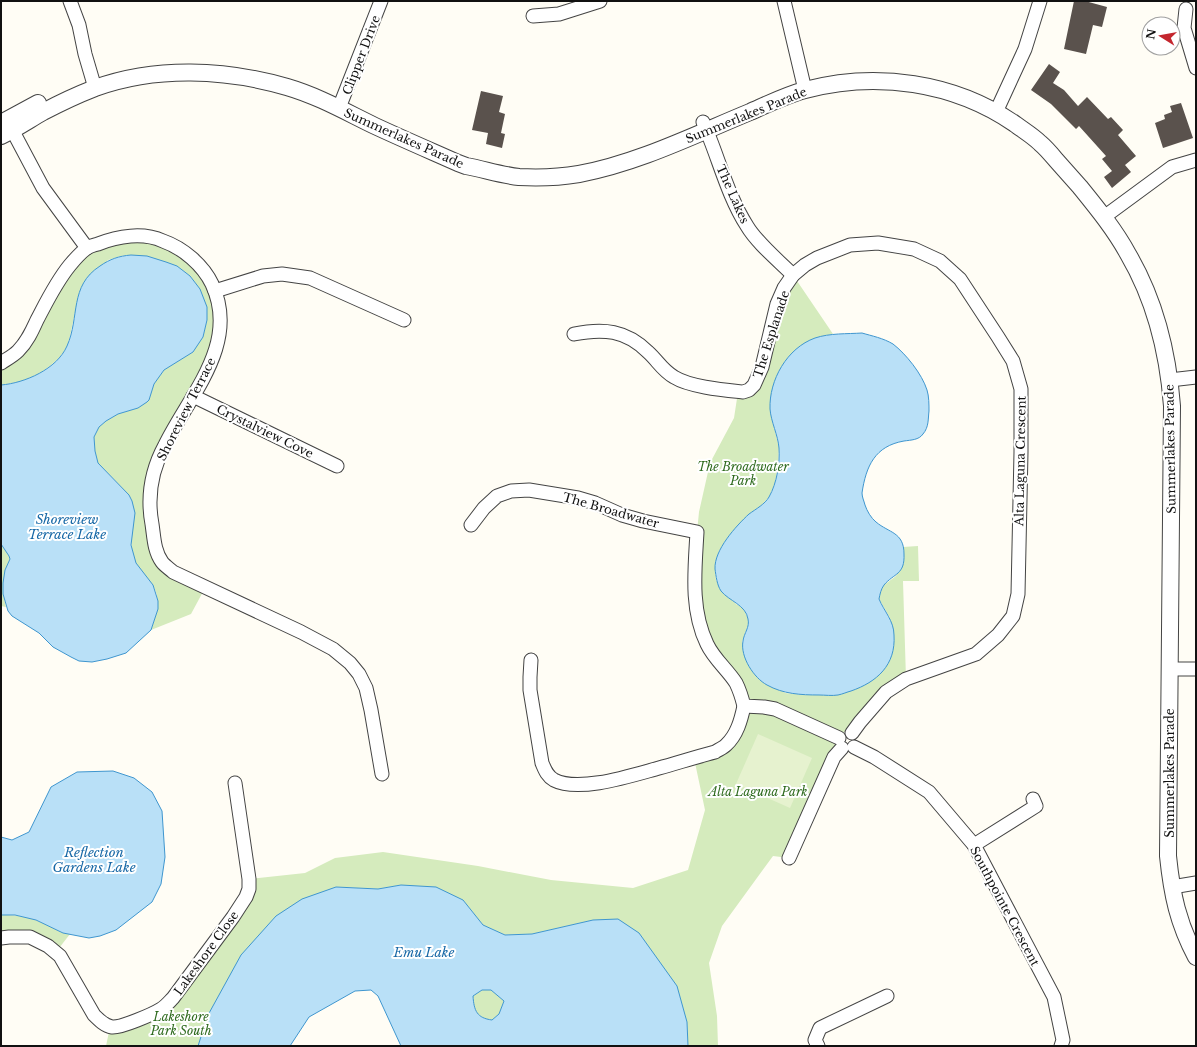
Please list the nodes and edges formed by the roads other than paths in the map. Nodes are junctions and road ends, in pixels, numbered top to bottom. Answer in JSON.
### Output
{"nodes":[{"id":1,"x":70,"y":1,"type":"edge"},
{"id":2,"x":382,"y":1,"type":"edge"},
{"id":3,"x":600,"y":1,"type":"edge"},
{"id":4,"x":784,"y":1,"type":"edge"},
{"id":5,"x":1040,"y":1,"type":"edge"},
{"id":6,"x":1186,"y":9,"type":"dead end"},
{"id":7,"x":533,"y":16,"type":"dead end"},
{"id":8,"x":1196,"y":68,"type":"edge"},
{"id":9,"x":94,"y":83,"type":"junction"},
{"id":10,"x":804,"y":86,"type":"junction"},
{"id":11,"x":341,"y":104,"type":"junction"},
{"id":12,"x":998,"y":107,"type":"junction"},
{"id":13,"x":705,"y":126,"type":"junction"},
{"id":14,"x":5,"y":128,"type":"edge"},
{"id":15,"x":1196,"y":160,"type":"edge"},
{"id":16,"x":1107,"y":214,"type":"junction"},
{"id":17,"x":87,"y":248,"type":"junction"},
{"id":18,"x":793,"y":275,"type":"junction"},
{"id":19,"x":215,"y":290,"type":"junction"},
{"id":20,"x":404,"y":320,"type":"dead end"},
{"id":21,"x":574,"y":334,"type":"dead end"},
{"id":22,"x":1,"y":363,"type":"edge"},
{"id":23,"x":1196,"y":377,"type":"edge"},
{"id":24,"x":1175,"y":380,"type":"junction"},
{"id":25,"x":193,"y":396,"type":"junction"},
{"id":26,"x":337,"y":466,"type":"dead end"},
{"id":27,"x":470,"y":525,"type":"dead end"},
{"id":28,"x":532,"y":660,"type":"dead end"},
{"id":29,"x":1175,"y":669,"type":"junction"},
{"id":30,"x":1196,"y":669,"type":"edge"},
{"id":31,"x":744,"y":706,"type":"junction"},
{"id":32,"x":845,"y":744,"type":"junction"},
{"id":33,"x":382,"y":774,"type":"dead end"},
{"id":34,"x":236,"y":782,"type":"dead end"},
{"id":35,"x":1033,"y":799,"type":"dead end"},
{"id":36,"x":974,"y":845,"type":"junction"},
{"id":37,"x":789,"y":858,"type":"dead end"},
{"id":38,"x":1183,"y":885,"type":"edge"},
{"id":39,"x":1196,"y":937,"type":"edge"},
{"id":40,"x":1,"y":938,"type":"edge"},
{"id":41,"x":1196,"y":957,"type":"edge"},
{"id":42,"x":887,"y":996,"type":"dead end"},
{"id":43,"x":818,"y":1046,"type":"edge"},
{"id":44,"x":1061,"y":1046,"type":"edge"}],
"edges":[{"from":1,"to":9,"type":"street"},
{"from":2,"to":11,"type":"street","name":"Clipper Drive"},
{"from":3,"to":7,"type":"street"},
{"from":4,"to":10,"type":"street"},
{"from":5,"to":12,"type":"street"},
{"from":6,"to":8,"type":"street"},
{"from":9,"to":11,"type":"street","name":"Summerlakes Parade"},
{"from":9,"to":14,"type":"street","name":"Summerlakes Parade"},
{"from":10,"to":12,"type":"street","name":"Summerlakes Parade"},
{"from":10,"to":13,"type":"street","name":"Summerlakes Parade"},
{"from":11,"to":13,"type":"street","name":"Summerlakes Parade"},
{"from":12,"to":16,"type":"street","name":"Summerlakes Parade"},
{"from":13,"to":18,"type":"street","name":"The Lakes"},
{"from":14,"to":17,"type":"street"},
{"from":15,"to":16,"type":"street"},
{"from":16,"to":24,"type":"street","name":"Summerlakes Parade"},
{"from":17,"to":19,"type":"street","name":"Shoreview Terrace"},
{"from":17,"to":22,"type":"street","name":"Shoreview Terrace"},
{"from":18,"to":21,"type":"street","name":"The Esplanade"},
{"from":18,"to":32,"type":"street","name":"Alta Laguna Crescent"},
{"from":19,"to":20,"type":"street"},
{"from":19,"to":25,"type":"street","name":"Shoreview Terrace"},
{"from":23,"to":24,"type":"street"},
{"from":24,"to":29,"type":"street","name":"Summerlakes Parade"},
{"from":25,"to":26,"type":"street","name":"Crystalview Cove"},
{"from":25,"to":33,"type":"street","name":"Shoreview Terrace"},
{"from":27,"to":31,"type":"street","name":"The Broadwater"},
{"from":28,"to":31,"type":"street"},
{"from":29,"to":30,"type":"street"},
{"from":29,"to":38,"type":"street","name":"Summerlakes Parade"},
{"from":31,"to":32,"type":"street"},
{"from":32,"to":36,"type":"street","name":"Southpointe Crescent"},
{"from":32,"to":37,"type":"street"},
{"from":34,"to":40,"type":"street","name":"Lakeshore Close"},
{"from":35,"to":36,"type":"street"},
{"from":36,"to":44,"type":"street","name":"Southpointe Crescent"},
{"from":38,"to":39,"type":"street","name":"Summerlakes Parade"},
{"from":38,"to":41,"type":"street","name":"Summerlakes Parade"},
{"from":42,"to":43,"type":"street"}]}
